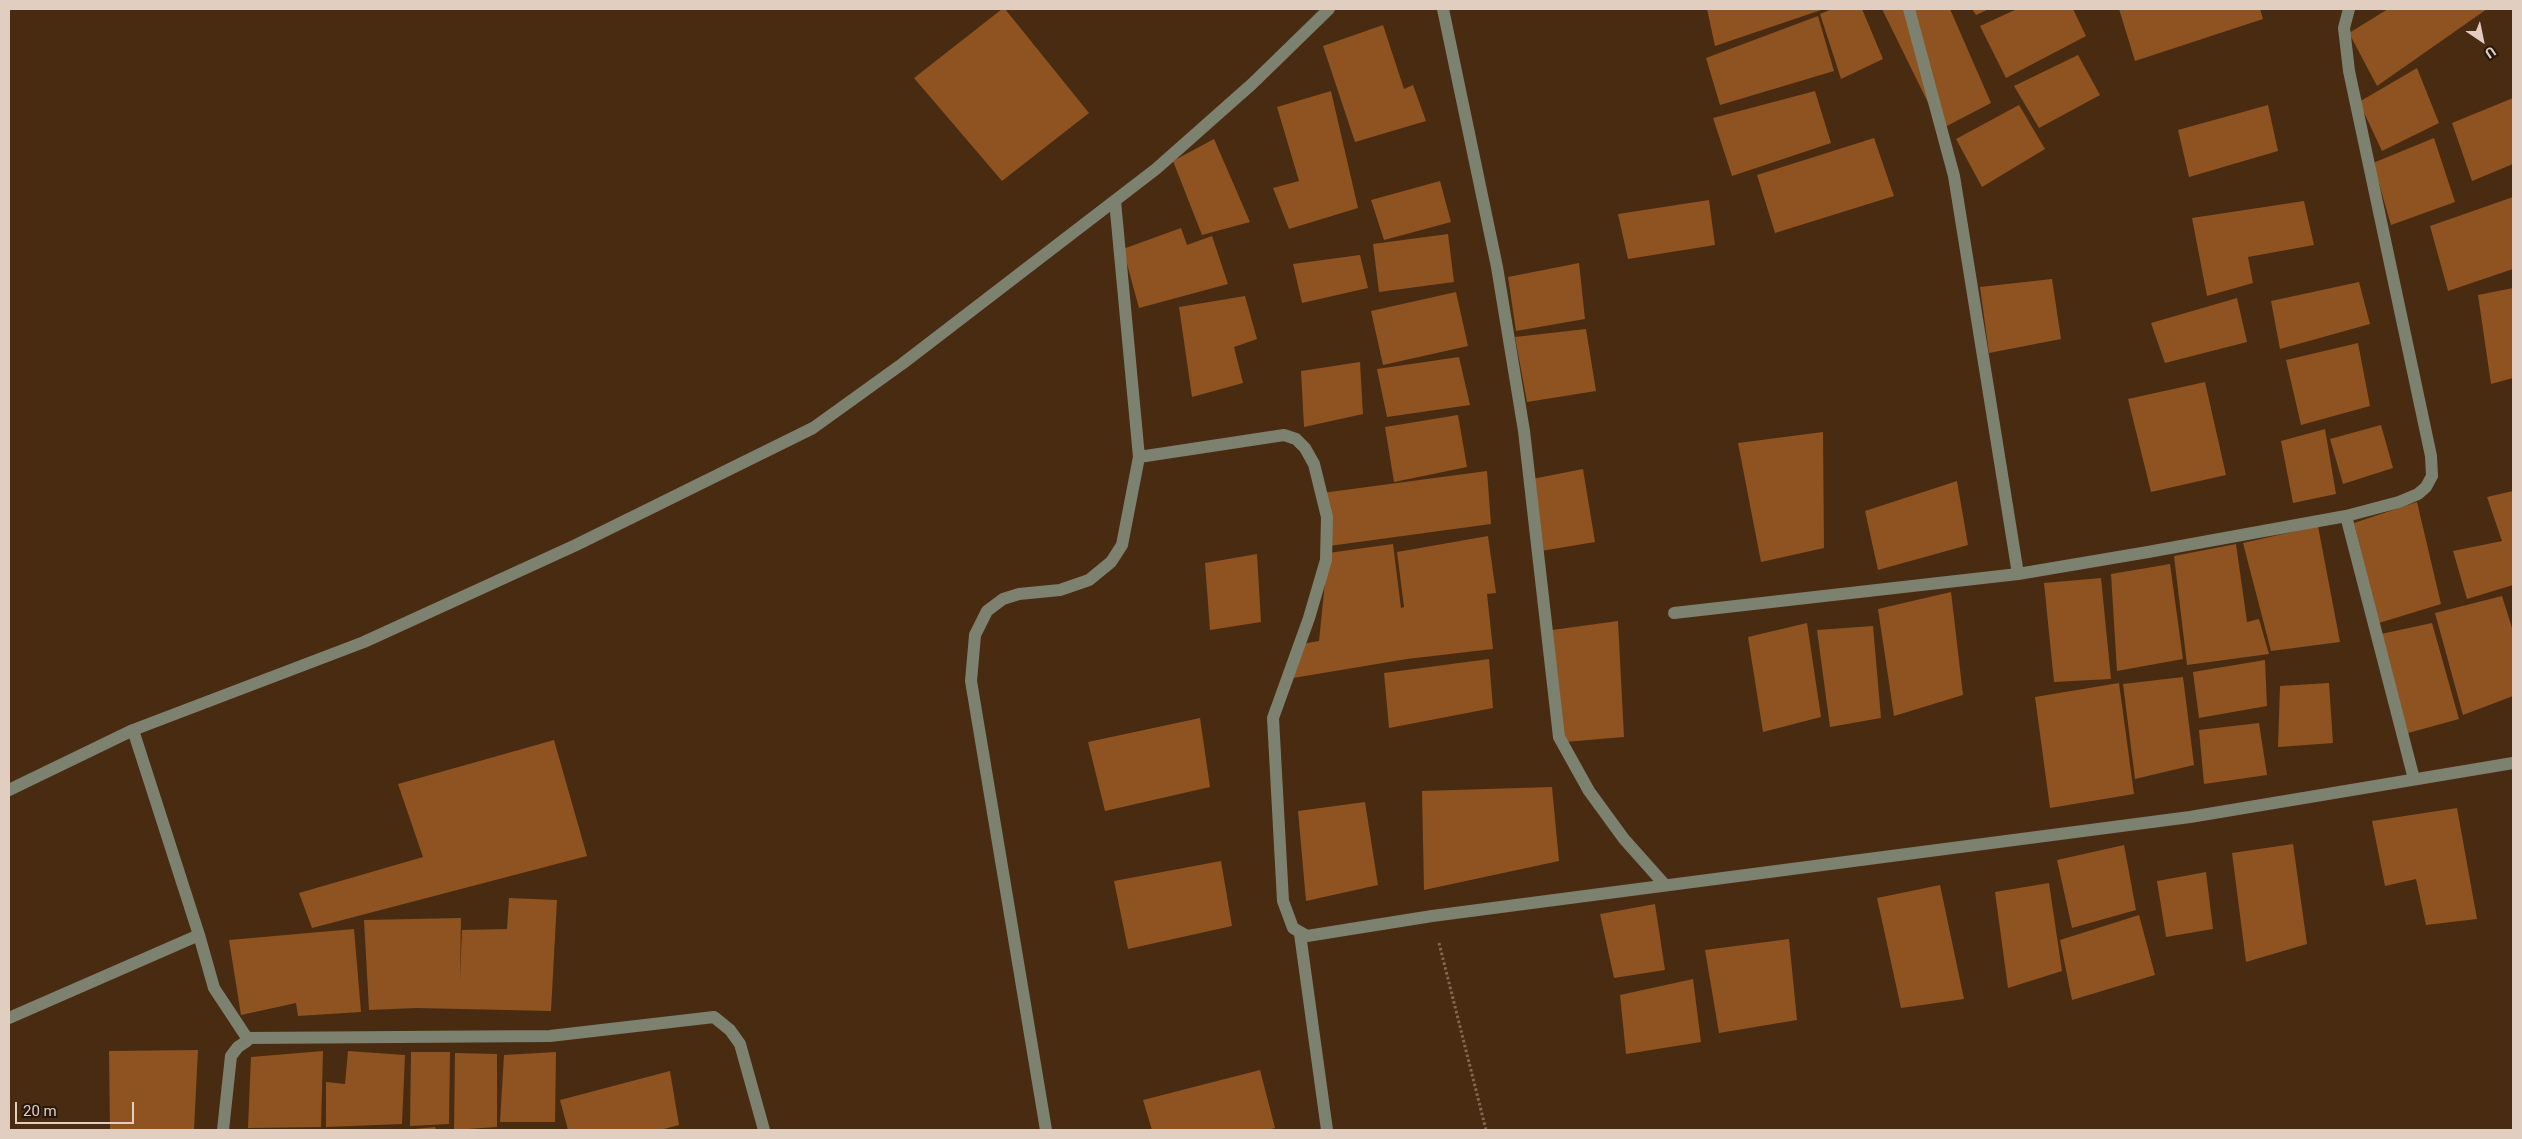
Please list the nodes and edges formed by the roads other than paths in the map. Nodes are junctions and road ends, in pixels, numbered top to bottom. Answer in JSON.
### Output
{"nodes":[{"id":1,"x":1329,"y":9,"type":"edge"},
{"id":2,"x":1442,"y":9,"type":"edge"},
{"id":3,"x":1908,"y":9,"type":"edge"},
{"id":4,"x":2349,"y":9,"type":"edge"},
{"id":5,"x":1115,"y":201,"type":"junction"},
{"id":6,"x":1139,"y":457,"type":"junction"},
{"id":7,"x":2346,"y":516,"type":"junction"},
{"id":8,"x":2018,"y":574,"type":"junction"},
{"id":9,"x":1674,"y":613,"type":"dead end"},
{"id":10,"x":133,"y":730,"type":"junction"},
{"id":11,"x":2513,"y":763,"type":"edge"},
{"id":12,"x":2414,"y":779,"type":"junction"},
{"id":13,"x":9,"y":790,"type":"edge"},
{"id":14,"x":1665,"y":885,"type":"junction"},
{"id":15,"x":1300,"y":934,"type":"junction"},
{"id":16,"x":199,"y":935,"type":"junction"},
{"id":17,"x":9,"y":1018,"type":"edge"},
{"id":18,"x":247,"y":1038,"type":"junction"},
{"id":19,"x":223,"y":1130,"type":"edge"},
{"id":20,"x":764,"y":1130,"type":"edge"},
{"id":21,"x":1046,"y":1130,"type":"edge"},
{"id":22,"x":1327,"y":1130,"type":"edge"}],
"edges":[{"from":1,"to":5,"type":"street"},
{"from":2,"to":14,"type":"street"},
{"from":3,"to":8,"type":"street"},
{"from":4,"to":7,"type":"street"},
{"from":5,"to":6,"type":"street"},
{"from":5,"to":10,"type":"street"},
{"from":6,"to":15,"type":"street"},
{"from":6,"to":21,"type":"street"},
{"from":7,"to":8,"type":"street"},
{"from":7,"to":12,"type":"street"},
{"from":8,"to":9,"type":"street"},
{"from":10,"to":13,"type":"street"},
{"from":10,"to":16,"type":"street"},
{"from":11,"to":12,"type":"street"},
{"from":12,"to":14,"type":"street"},
{"from":14,"to":15,"type":"street"},
{"from":15,"to":22,"type":"street"},
{"from":16,"to":17,"type":"street"},
{"from":16,"to":18,"type":"street"},
{"from":18,"to":19,"type":"street"},
{"from":18,"to":20,"type":"street"}]}
